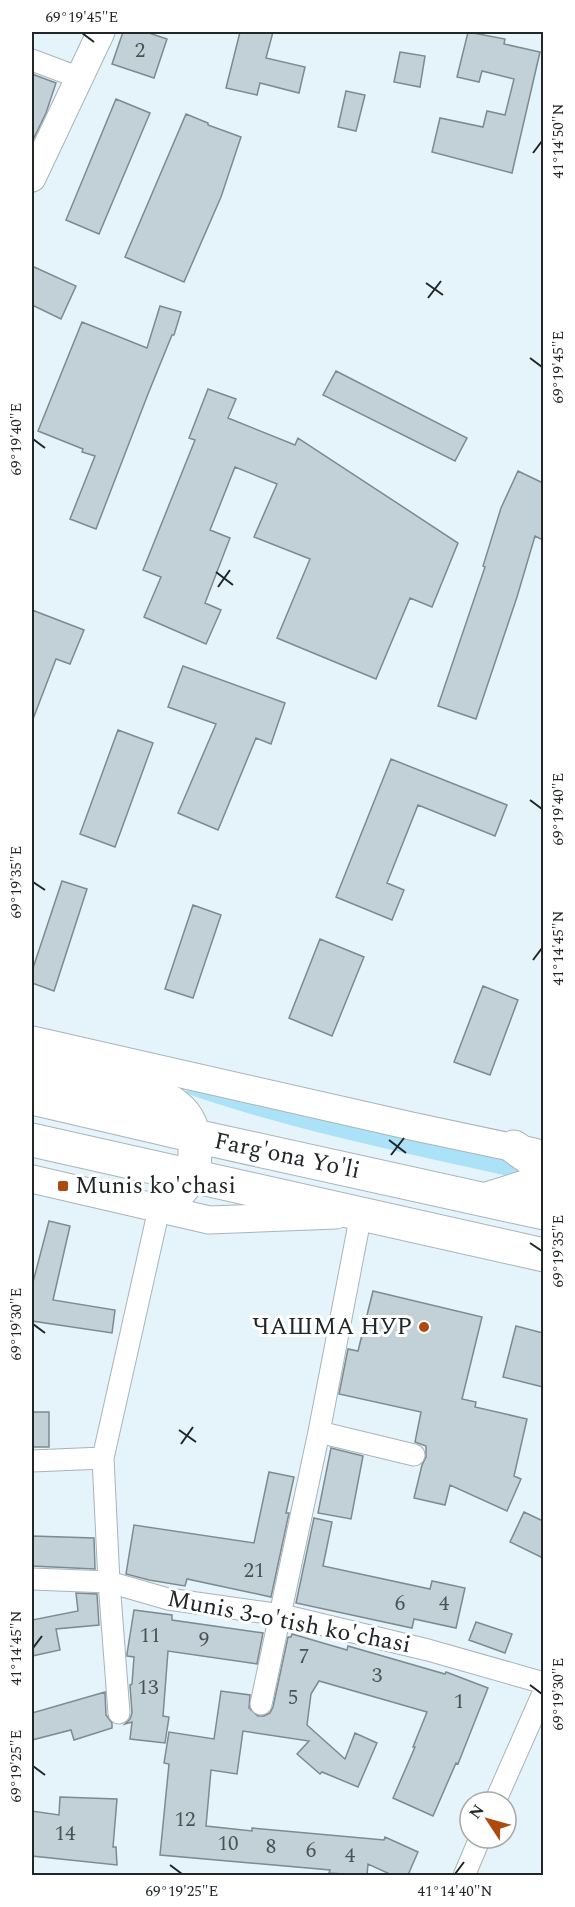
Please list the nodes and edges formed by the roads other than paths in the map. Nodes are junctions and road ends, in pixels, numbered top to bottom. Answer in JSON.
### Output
{"nodes":[{"id":1,"x":101,"y":32,"type":"edge"},
{"id":2,"x":32,"y":60,"type":"edge"},
{"id":3,"x":80,"y":78,"type":"junction"},
{"id":4,"x":32,"y":178,"type":"edge"},
{"id":5,"x":32,"y":1040,"type":"edge"},
{"id":6,"x":32,"y":1065,"type":"edge"},
{"id":7,"x":32,"y":1098,"type":"edge"},
{"id":8,"x":195,"y":1136,"type":"junction"},
{"id":9,"x":32,"y":1140,"type":"edge"},
{"id":10,"x":529,"y":1151,"type":"edge"},
{"id":11,"x":543,"y":1168,"type":"edge"},
{"id":12,"x":191,"y":1175,"type":"junction"},
{"id":13,"x":32,"y":1179,"type":"edge"},
{"id":14,"x":543,"y":1181,"type":"edge"},
{"id":15,"x":488,"y":1199,"type":"junction"},
{"id":16,"x":159,"y":1209,"type":"junction"},
{"id":17,"x":543,"y":1213,"type":"edge"},
{"id":18,"x":361,"y":1214,"type":"junction"},
{"id":19,"x":543,"y":1255,"type":"edge"},
{"id":20,"x":319,"y":1432,"type":"junction"},
{"id":21,"x":414,"y":1455,"type":"dead end"},
{"id":22,"x":103,"y":1458,"type":"junction"},
{"id":23,"x":32,"y":1461,"type":"edge"},
{"id":24,"x":32,"y":1579,"type":"edge"},
{"id":25,"x":109,"y":1581,"type":"junction"},
{"id":26,"x":282,"y":1615,"type":"junction"},
{"id":27,"x":543,"y":1683,"type":"edge"},
{"id":28,"x":543,"y":1691,"type":"edge"},
{"id":29,"x":261,"y":1704,"type":"dead end"},
{"id":30,"x":119,"y":1713,"type":"dead end"},
{"id":31,"x":500,"y":1790,"type":"edge"},
{"id":32,"x":475,"y":1850,"type":"edge"},
{"id":33,"x":464,"y":1875,"type":"edge"}],
"edges":[{"from":1,"to":3,"type":"street"},
{"from":2,"to":3,"type":"street"},
{"from":3,"to":4,"type":"street"},
{"from":5,"to":10,"type":"street"},
{"from":6,"to":8,"type":"main road"},
{"from":7,"to":8,"type":"main road","name":"Farg'ona Yo'li"},
{"from":8,"to":12,"type":"main road"},
{"from":8,"to":15,"type":"main road","name":"Farg'ona Yo'li"},
{"from":9,"to":12,"type":"main road","name":"Farg'ona Yo'li"},
{"from":10,"to":11,"type":"main road"},
{"from":12,"to":16,"type":"main road"},
{"from":12,"to":18,"type":"main road","name":"Farg'ona Yo'li"},
{"from":13,"to":16,"type":"street","name":"Farg'ona Yo'li"},
{"from":14,"to":15,"type":"main road"},
{"from":15,"to":17,"type":"main road","name":"Farg'ona Yo'li"},
{"from":16,"to":18,"type":"street","name":"Farg'ona Yo'li"},
{"from":16,"to":22,"type":"street"},
{"from":18,"to":19,"type":"main road","name":"Farg'ona Yo'li"},
{"from":18,"to":20,"type":"street"},
{"from":20,"to":21,"type":"street"},
{"from":20,"to":26,"type":"street"},
{"from":22,"to":23,"type":"street"},
{"from":22,"to":25,"type":"street"},
{"from":24,"to":25,"type":"street","name":"Munis 3-o'tish ko'chasi"},
{"from":25,"to":26,"type":"street","name":"Munis 3-o'tish ko'chasi"},
{"from":25,"to":30,"type":"street"},
{"from":26,"to":27,"type":"street","name":"Munis 3-o'tish ko'chasi"},
{"from":26,"to":29,"type":"street"},
{"from":28,"to":31,"type":"street"},
{"from":32,"to":33,"type":"street"}]}
